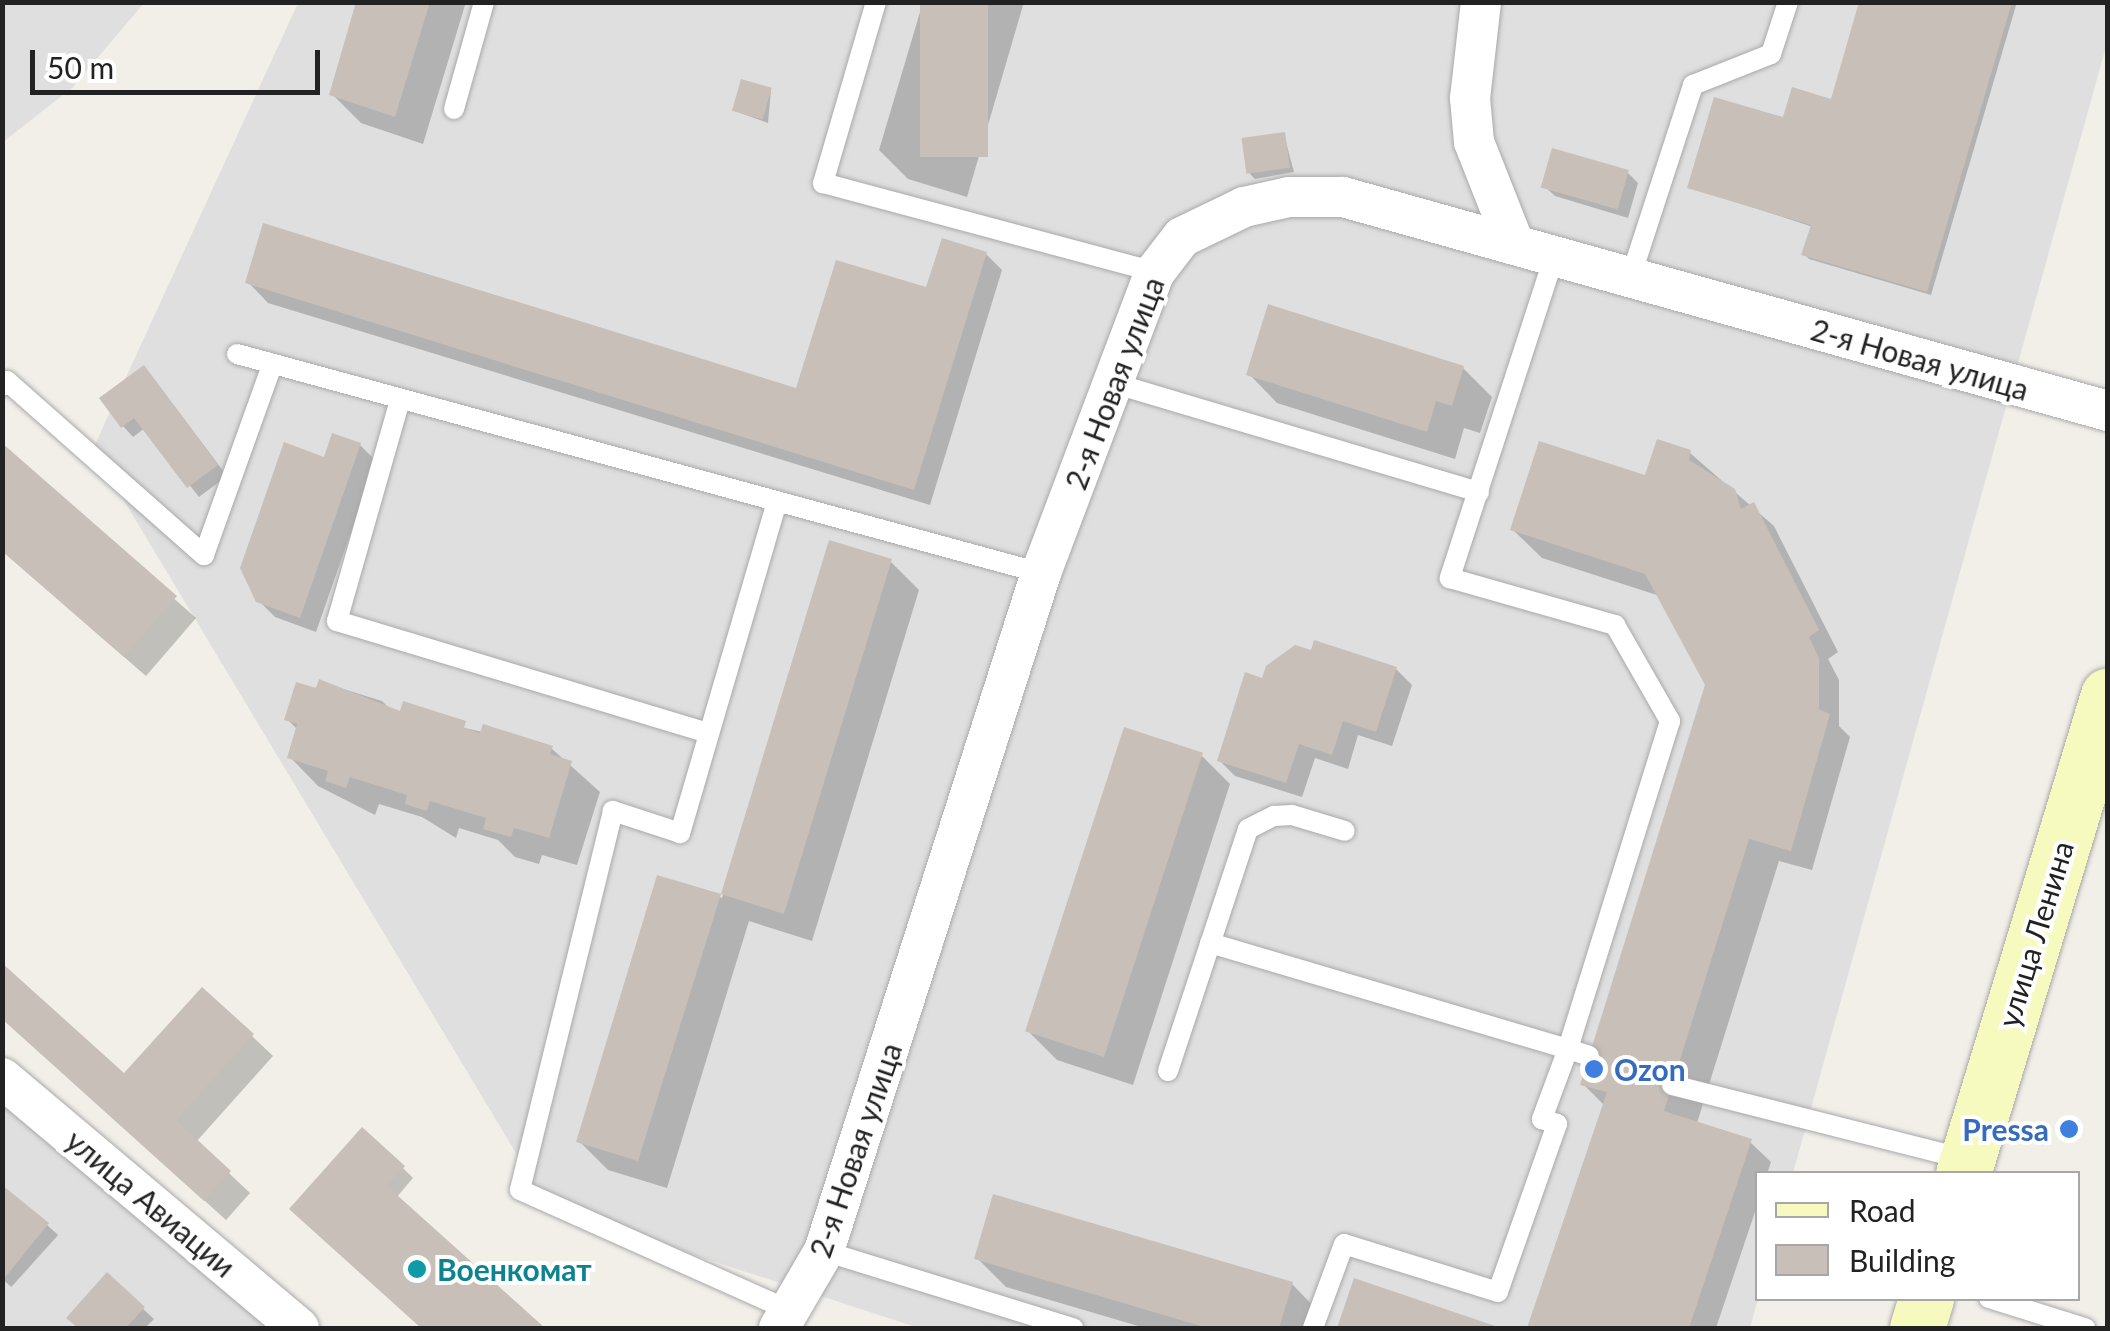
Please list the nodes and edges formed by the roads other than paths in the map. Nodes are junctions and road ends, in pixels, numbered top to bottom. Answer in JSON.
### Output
{"nodes":[{"id":1,"x":484,"y":2,"type":"edge"},
{"id":2,"x":876,"y":2,"type":"edge"},
{"id":3,"x":1482,"y":2,"type":"edge"},
{"id":4,"x":1788,"y":2,"type":"edge"},
{"id":5,"x":454,"y":109,"type":"dead end"},
{"id":6,"x":1512,"y":241,"type":"junction"},
{"id":7,"x":1555,"y":254,"type":"junction"},
{"id":8,"x":1155,"y":272,"type":"junction"},
{"id":9,"x":1631,"y":276,"type":"junction"},
{"id":10,"x":237,"y":354,"type":"dead end"},
{"id":11,"x":272,"y":364,"type":"junction"},
{"id":12,"x":1112,"y":383,"type":"junction"},
{"id":13,"x":2,"y":386,"type":"edge"},
{"id":14,"x":400,"y":400,"type":"junction"},
{"id":15,"x":2108,"y":412,"type":"edge"},
{"id":16,"x":1480,"y":492,"type":"junction"},
{"id":17,"x":776,"y":505,"type":"junction"},
{"id":18,"x":1042,"y":573,"type":"junction"},
{"id":19,"x":2108,"y":695,"type":"edge"},
{"id":20,"x":709,"y":732,"type":"junction"},
{"id":21,"x":1345,"y":831,"type":"dead end"},
{"id":22,"x":1210,"y":943,"type":"junction"},
{"id":23,"x":1568,"y":1049,"type":"junction"},
{"id":24,"x":1589,"y":1056,"type":"dead end"},
{"id":25,"x":1168,"y":1071,"type":"dead end"},
{"id":26,"x":2,"y":1078,"type":"edge"},
{"id":27,"x":1672,"y":1085,"type":"dead end"},
{"id":28,"x":1965,"y":1167,"type":"edge"},
{"id":29,"x":824,"y":1251,"type":"junction"},
{"id":30,"x":1925,"y":1301,"type":"edge"},
{"id":31,"x":2000,"y":1301,"type":"edge"},
{"id":32,"x":784,"y":1320,"type":"edge"},
{"id":33,"x":299,"y":1328,"type":"edge"},
{"id":34,"x":1073,"y":1328,"type":"edge"},
{"id":35,"x":1314,"y":1328,"type":"edge"},
{"id":36,"x":1917,"y":1328,"type":"edge"},
{"id":37,"x":2085,"y":1328,"type":"edge"}],
"edges":[{"from":1,"to":5,"type":"lane"},
{"from":2,"to":8,"type":"lane"},
{"from":3,"to":6,"type":"street"},
{"from":4,"to":9,"type":"lane"},
{"from":6,"to":7,"type":"street","name":"2-я Новая улица"},
{"from":6,"to":8,"type":"street","name":"2-я Новая улица"},
{"from":7,"to":9,"type":"street","name":"2-я Новая улица"},
{"from":7,"to":16,"type":"lane"},
{"from":8,"to":12,"type":"street","name":"2-я Новая улица"},
{"from":9,"to":15,"type":"street","name":"2-я Новая улица"},
{"from":10,"to":11,"type":"lane"},
{"from":11,"to":13,"type":"lane"},
{"from":11,"to":14,"type":"lane"},
{"from":12,"to":16,"type":"lane"},
{"from":12,"to":18,"type":"street","name":"2-я Новая улица"},
{"from":14,"to":17,"type":"lane"},
{"from":14,"to":20,"type":"lane"},
{"from":16,"to":23,"type":"lane"},
{"from":17,"to":18,"type":"lane"},
{"from":17,"to":20,"type":"lane"},
{"from":18,"to":29,"type":"street","name":"2-я Новая улица"},
{"from":19,"to":28,"type":"main road","name":"улица Ленина"},
{"from":20,"to":32,"type":"lane"},
{"from":21,"to":22,"type":"lane"},
{"from":22,"to":23,"type":"lane"},
{"from":22,"to":25,"type":"lane"},
{"from":23,"to":24,"type":"lane"},
{"from":23,"to":35,"type":"lane"},
{"from":26,"to":33,"type":"street","name":"улица Авиации"},
{"from":27,"to":28,"type":"lane"},
{"from":29,"to":32,"type":"street","name":"2-я Новая улица"},
{"from":29,"to":34,"type":"lane"},
{"from":30,"to":36,"type":"main road"},
{"from":31,"to":37,"type":"lane"}]}
